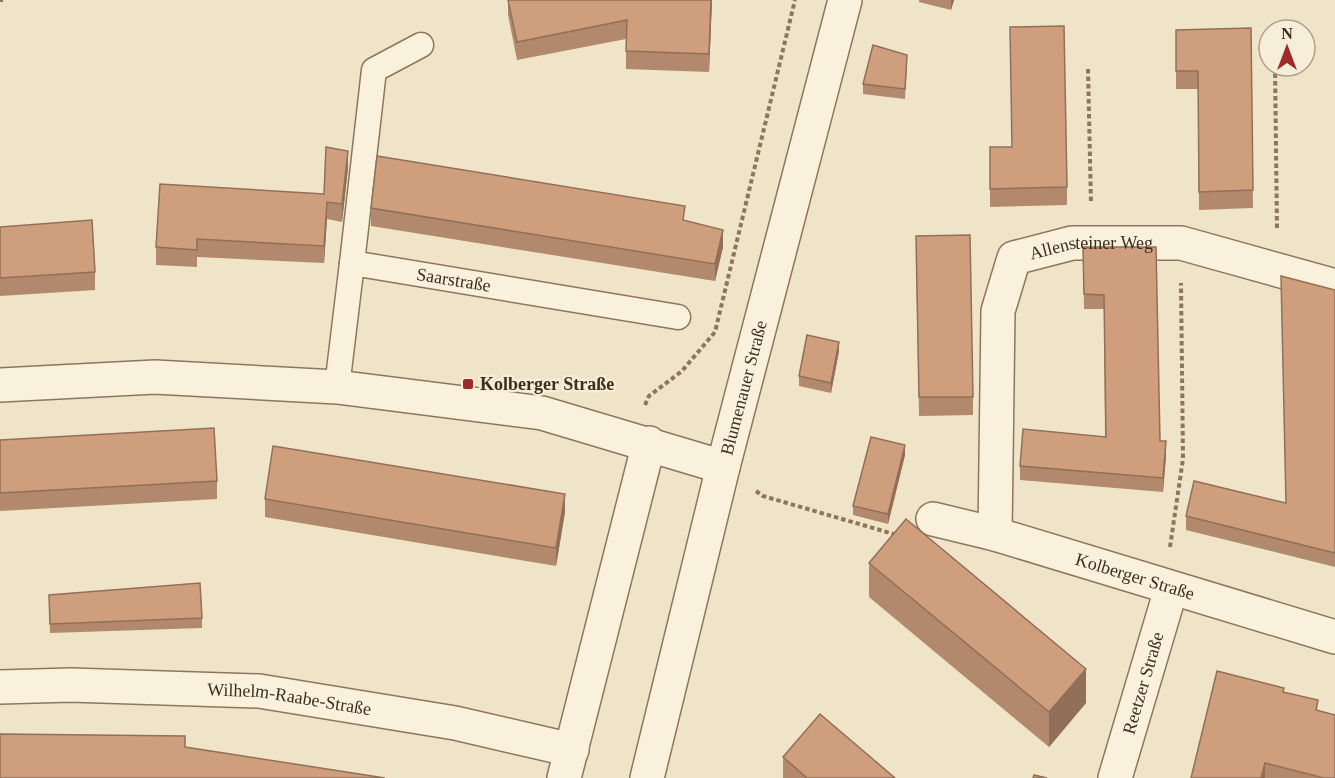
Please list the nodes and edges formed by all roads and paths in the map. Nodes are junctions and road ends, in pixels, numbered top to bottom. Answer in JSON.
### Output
{"nodes":[{"id":1,"x":795,"y":0,"type":"edge"},
{"id":2,"x":845,"y":0,"type":"edge"},
{"id":3,"x":421,"y":45,"type":"dead end"},
{"id":4,"x":1089,"y":69,"type":"dead end"},
{"id":5,"x":1275,"y":78,"type":"edge"},
{"id":6,"x":1092,"y":243,"type":"junction"},
{"id":7,"x":1181,"y":243,"type":"junction"},
{"id":8,"x":352,"y":263,"type":"junction"},
{"id":9,"x":1278,"y":270,"type":"junction"},
{"id":10,"x":1335,"y":286,"type":"edge"},
{"id":11,"x":678,"y":317,"type":"dead end"},
{"id":12,"x":0,"y":385,"type":"edge"},
{"id":13,"x":337,"y":387,"type":"junction"},
{"id":14,"x":639,"y":441,"type":"junction"},
{"id":15,"x":723,"y":467,"type":"junction"},
{"id":16,"x":933,"y":519,"type":"joint"},
{"id":17,"x":995,"y":534,"type":"junction"},
{"id":18,"x":1167,"y":588,"type":"junction"},
{"id":19,"x":1335,"y":637,"type":"edge"},
{"id":20,"x":0,"y":687,"type":"edge"},
{"id":21,"x":568,"y":764,"type":"edge"},
{"id":22,"x":647,"y":778,"type":"edge"},
{"id":23,"x":1115,"y":778,"type":"edge"}],
"edges":[{"from":1,"to":14,"type":"path"},
{"from":2,"to":15,"type":"street","name":"Blumenauer Straße"},
{"from":3,"to":8,"type":"lane"},
{"from":4,"to":6,"type":"path"},
{"from":5,"to":9,"type":"path"},
{"from":6,"to":7,"type":"street","name":"Allensteiner Weg"},
{"from":6,"to":17,"type":"street","name":"Allensteiner Weg"},
{"from":7,"to":9,"type":"street","name":"Allensteiner Weg"},
{"from":7,"to":18,"type":"path"},
{"from":8,"to":11,"type":"lane","name":"Saarstraße"},
{"from":8,"to":13,"type":"lane"},
{"from":9,"to":10,"type":"street","name":"Allensteiner Weg"},
{"from":12,"to":13,"type":"street"},
{"from":13,"to":14,"type":"street"},
{"from":14,"to":15,"type":"street"},
{"from":14,"to":21,"type":"street"},
{"from":15,"to":16,"type":"path"},
{"from":15,"to":22,"type":"street","name":"Blumenauer Straße"},
{"from":16,"to":17,"type":"street","name":"Kolberger Straße"},
{"from":17,"to":18,"type":"street","name":"Kolberger Straße"},
{"from":18,"to":19,"type":"street","name":"Kolberger Straße"},
{"from":18,"to":23,"type":"street","name":"Reetzer Straße"},
{"from":20,"to":21,"type":"street","name":"Wilhelm-Raabe-Straße"}]}
